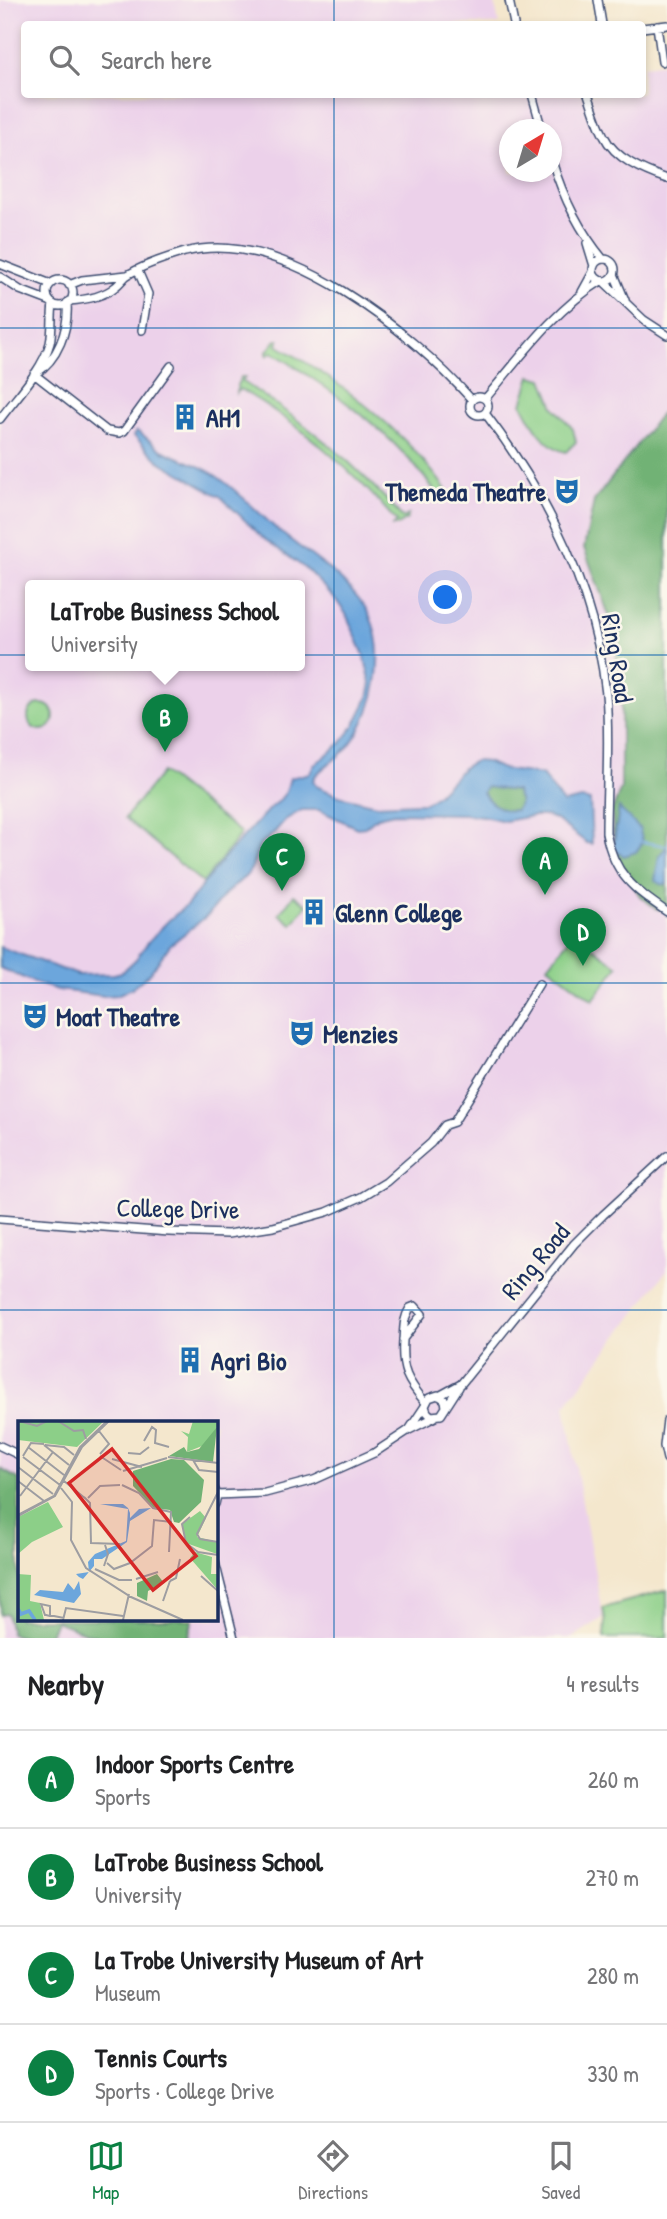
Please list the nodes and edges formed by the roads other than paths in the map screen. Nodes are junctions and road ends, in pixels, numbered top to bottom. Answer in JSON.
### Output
{"nodes":[{"id":1,"x":509,"y":0,"type":"edge"},
{"id":2,"x":598,"y":0,"type":"edge"},
{"id":3,"x":513,"y":21,"type":"edge"},
{"id":4,"x":602,"y":21,"type":"edge"},
{"id":5,"x":667,"y":25,"type":"edge"},
{"id":6,"x":657,"y":26,"type":"junction"},
{"id":7,"x":646,"y":27,"type":"edge"},
{"id":8,"x":662,"y":62,"type":"dead end"},
{"id":9,"x":533,"y":98,"type":"edge"},
{"id":10,"x":589,"y":98,"type":"edge"},
{"id":11,"x":539,"y":119,"type":"edge"},
{"id":12,"x":667,"y":179,"type":"edge"},
{"id":13,"x":558,"y":182,"type":"edge"},
{"id":14,"x":586,"y":239,"type":"junction"},
{"id":15,"x":603,"y":259,"type":"junction"},
{"id":16,"x":0,"y":264,"type":"edge"},
{"id":17,"x":593,"y":269,"type":"junction"},
{"id":18,"x":138,"y":271,"type":"junction"},
{"id":19,"x":614,"y":274,"type":"junction"},
{"id":20,"x":128,"y":275,"type":"junction"},
{"id":21,"x":0,"y":277,"type":"edge"},
{"id":22,"x":602,"y":281,"type":"junction"},
{"id":23,"x":51,"y":284,"type":"junction"},
{"id":24,"x":69,"y":285,"type":"junction"},
{"id":25,"x":582,"y":293,"type":"junction"},
{"id":26,"x":68,"y":302,"type":"junction"},
{"id":27,"x":51,"y":303,"type":"junction"},
{"id":28,"x":627,"y":303,"type":"junction"},
{"id":29,"x":142,"y":330,"type":"dead end"},
{"id":30,"x":667,"y":335,"type":"edge"},
{"id":31,"x":49,"y":346,"type":"junction"},
{"id":32,"x":58,"y":350,"type":"junction"},
{"id":33,"x":172,"y":366,"type":"dead end"},
{"id":34,"x":34,"y":374,"type":"junction"},
{"id":35,"x":485,"y":399,"type":"junction"},
{"id":36,"x":472,"y":400,"type":"junction"},
{"id":37,"x":485,"y":413,"type":"junction"},
{"id":38,"x":0,"y":419,"type":"edge"},
{"id":39,"x":667,"y":912,"type":"edge"},
{"id":40,"x":539,"y":984,"type":"dead end"},
{"id":41,"x":667,"y":1156,"type":"edge"},
{"id":42,"x":0,"y":1219,"type":"edge"},
{"id":43,"x":403,"y":1339,"type":"dead end"},
{"id":44,"x":411,"y":1383,"type":"junction"},
{"id":45,"x":461,"y":1384,"type":"junction"},
{"id":46,"x":437,"y":1395,"type":"junction"},
{"id":47,"x":425,"y":1404,"type":"junction"},
{"id":48,"x":446,"y":1407,"type":"junction"},
{"id":49,"x":435,"y":1417,"type":"junction"},
{"id":50,"x":667,"y":1420,"type":"edge"},
{"id":51,"x":409,"y":1430,"type":"junction"},
{"id":52,"x":0,"y":1446,"type":"edge"},
{"id":53,"x":18,"y":1455,"type":"edge"},
{"id":54,"x":667,"y":1459,"type":"edge"},
{"id":55,"x":217,"y":1493,"type":"edge"},
{"id":56,"x":217,"y":1570,"type":"edge"},
{"id":57,"x":234,"y":1638,"type":"edge"}],
"edges":[{"from":1,"to":3,"type":"street"},
{"from":2,"to":4,"type":"street"},
{"from":5,"to":6,"type":"street"},
{"from":6,"to":7,"type":"street"},
{"from":6,"to":8,"type":"street"},
{"from":9,"to":11,"type":"street"},
{"from":10,"to":12,"type":"street"},
{"from":13,"to":14,"type":"street"},
{"from":14,"to":15,"type":"street"},
{"from":14,"to":17,"type":"street"},
{"from":15,"to":17,"type":"street"},
{"from":15,"to":19,"type":"street"},
{"from":16,"to":23,"type":"street"},
{"from":17,"to":22,"type":"street"},
{"from":17,"to":25,"type":"street"},
{"from":18,"to":20,"type":"street"},
{"from":18,"to":29,"type":"street"},
{"from":18,"to":36,"type":"street"},
{"from":19,"to":22,"type":"street"},
{"from":19,"to":28,"type":"street"},
{"from":20,"to":24,"type":"street"},
{"from":20,"to":26,"type":"street"},
{"from":21,"to":27,"type":"street"},
{"from":22,"to":25,"type":"street"},
{"from":22,"to":28,"type":"street"},
{"from":23,"to":24,"type":"street"},
{"from":23,"to":27,"type":"street"},
{"from":24,"to":26,"type":"street"},
{"from":25,"to":35,"type":"street"},
{"from":26,"to":27,"type":"street"},
{"from":26,"to":32,"type":"street"},
{"from":27,"to":31,"type":"street"},
{"from":28,"to":30,"type":"street"},
{"from":31,"to":32,"type":"street"},
{"from":31,"to":34,"type":"street"},
{"from":32,"to":34,"type":"street"},
{"from":33,"to":34,"type":"street"},
{"from":34,"to":38,"type":"street"},
{"from":35,"to":36,"type":"street"},
{"from":35,"to":37,"type":"street"},
{"from":36,"to":37,"type":"street"},
{"from":37,"to":39,"type":"street","name":"Ring Road"},
{"from":40,"to":42,"type":"street","name":"College Drive"},
{"from":41,"to":45,"type":"street","name":"Ring Road"},
{"from":43,"to":44,"type":"street"},
{"from":44,"to":46,"type":"street"},
{"from":44,"to":47,"type":"street"},
{"from":45,"to":46,"type":"street","name":"Ring Road"},
{"from":45,"to":48,"type":"street"},
{"from":46,"to":47,"type":"street"},
{"from":46,"to":48,"type":"street"},
{"from":47,"to":49,"type":"street"},
{"from":47,"to":51,"type":"street"},
{"from":48,"to":49,"type":"street"},
{"from":49,"to":51,"type":"street"},
{"from":50,"to":54,"type":"street"},
{"from":51,"to":55,"type":"street"},
{"from":52,"to":53,"type":"street"},
{"from":56,"to":57,"type":"street"}]}
